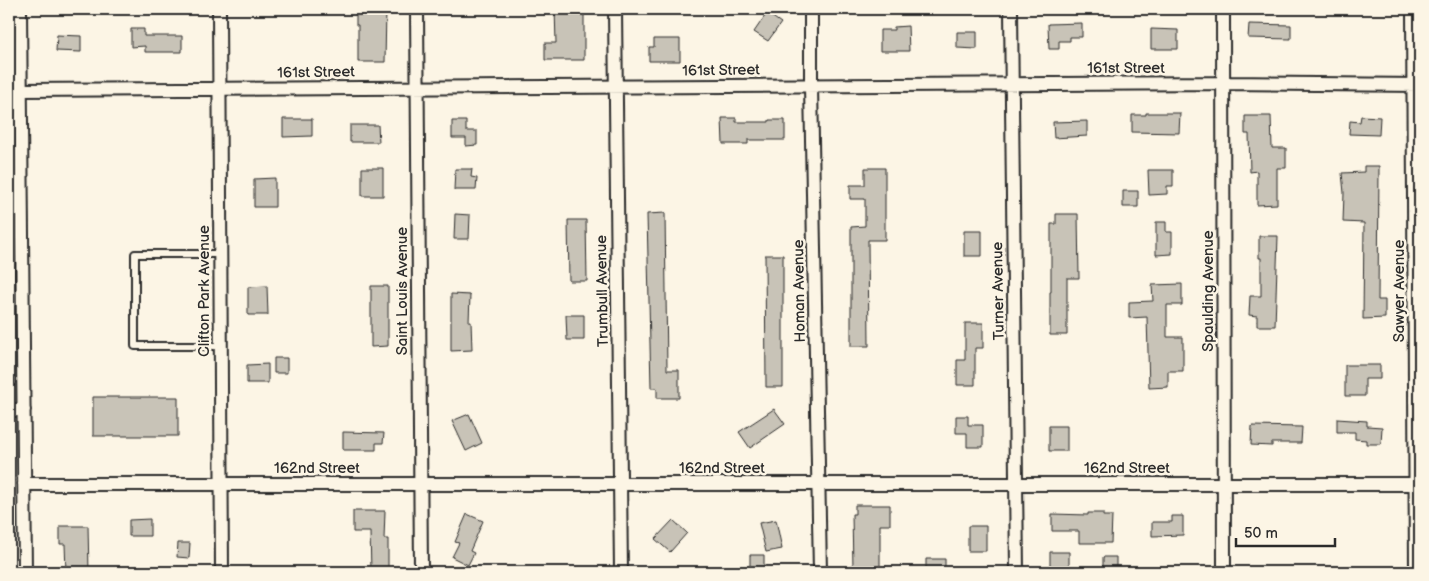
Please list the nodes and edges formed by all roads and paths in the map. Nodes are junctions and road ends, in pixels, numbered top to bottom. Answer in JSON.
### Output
{"nodes":[{"id":1,"x":20,"y":9,"type":"edge"},
{"id":2,"x":219,"y":9,"type":"edge"},
{"id":3,"x":416,"y":9,"type":"edge"},
{"id":4,"x":616,"y":9,"type":"edge"},
{"id":5,"x":811,"y":9,"type":"edge"},
{"id":6,"x":1012,"y":9,"type":"edge"},
{"id":7,"x":1223,"y":9,"type":"edge"},
{"id":8,"x":1413,"y":9,"type":"edge"},
{"id":9,"x":1223,"y":83,"type":"junction"},
{"id":10,"x":1012,"y":84,"type":"junction"},
{"id":11,"x":1417,"y":85,"type":"edge"},
{"id":12,"x":811,"y":86,"type":"junction"},
{"id":13,"x":416,"y":87,"type":"junction"},
{"id":14,"x":616,"y":87,"type":"junction"},
{"id":15,"x":219,"y":89,"type":"junction"},
{"id":16,"x":21,"y":90,"type":"junction"},
{"id":17,"x":220,"y":254,"type":"junction"},
{"id":18,"x":221,"y":346,"type":"junction"},
{"id":19,"x":9,"y":410,"type":"edge"},
{"id":20,"x":24,"y":410,"type":"junction"},
{"id":21,"x":24,"y":484,"type":"junction"},
{"id":22,"x":221,"y":484,"type":"junction"},
{"id":23,"x":420,"y":484,"type":"junction"},
{"id":24,"x":621,"y":484,"type":"junction"},
{"id":25,"x":819,"y":484,"type":"junction"},
{"id":26,"x":1016,"y":484,"type":"junction"},
{"id":27,"x":1224,"y":484,"type":"junction"},
{"id":28,"x":1418,"y":484,"type":"edge"},
{"id":29,"x":24,"y":572,"type":"edge"},
{"id":30,"x":222,"y":572,"type":"edge"},
{"id":31,"x":421,"y":572,"type":"edge"},
{"id":32,"x":622,"y":572,"type":"edge"},
{"id":33,"x":820,"y":572,"type":"edge"},
{"id":34,"x":1016,"y":572,"type":"edge"},
{"id":35,"x":1224,"y":572,"type":"edge"},
{"id":36,"x":1416,"y":572,"type":"edge"}],
"edges":[{"from":1,"to":16,"type":"street"},
{"from":2,"to":15,"type":"street","name":"Clifton Park Avenue"},
{"from":3,"to":13,"type":"street","name":"Saint Louis Avenue"},
{"from":4,"to":14,"type":"street","name":"Trumbull Avenue"},
{"from":5,"to":12,"type":"street","name":"Homan Avenue"},
{"from":6,"to":10,"type":"street","name":"Turner Avenue"},
{"from":7,"to":9,"type":"street","name":"Spaulding Avenue"},
{"from":8,"to":11,"type":"street","name":"Sawyer Avenue"},
{"from":9,"to":10,"type":"street","name":"161st Street"},
{"from":9,"to":11,"type":"street","name":"161st Street"},
{"from":9,"to":27,"type":"street","name":"Spaulding Avenue"},
{"from":10,"to":12,"type":"street","name":"161st Street"},
{"from":10,"to":26,"type":"street","name":"Turner Avenue"},
{"from":11,"to":28,"type":"street","name":"Sawyer Avenue"},
{"from":12,"to":14,"type":"street","name":"161st Street"},
{"from":12,"to":25,"type":"street","name":"Homan Avenue"},
{"from":13,"to":14,"type":"street","name":"161st Street"},
{"from":13,"to":15,"type":"street","name":"161st Street"},
{"from":13,"to":23,"type":"street","name":"Saint Louis Avenue"},
{"from":14,"to":24,"type":"street","name":"Trumbull Avenue"},
{"from":15,"to":16,"type":"street","name":"161st Street"},
{"from":15,"to":17,"type":"street","name":"Clifton Park Avenue"},
{"from":16,"to":20,"type":"street"},
{"from":17,"to":18,"type":"street","name":"Clifton Park Avenue"},
{"from":17,"to":18,"type":"lane"},
{"from":18,"to":22,"type":"street","name":"Clifton Park Avenue"},
{"from":19,"to":20,"type":"street"},
{"from":20,"to":21,"type":"street"},
{"from":21,"to":22,"type":"street","name":"162nd Street"},
{"from":21,"to":29,"type":"street"},
{"from":22,"to":23,"type":"street","name":"162nd Street"},
{"from":22,"to":30,"type":"street","name":"Clifton Park Avenue"},
{"from":23,"to":24,"type":"street","name":"162nd Street"},
{"from":23,"to":31,"type":"street","name":"Saint Louis Avenue"},
{"from":24,"to":25,"type":"street","name":"162nd Street"},
{"from":24,"to":32,"type":"street","name":"Trumbull Avenue"},
{"from":25,"to":26,"type":"street","name":"162nd Street"},
{"from":25,"to":33,"type":"street","name":"Homan Avenue"},
{"from":26,"to":27,"type":"street","name":"162nd Street"},
{"from":26,"to":34,"type":"street","name":"Turner Avenue"},
{"from":27,"to":28,"type":"street","name":"162nd Street"},
{"from":27,"to":35,"type":"street","name":"Spaulding Avenue"},
{"from":28,"to":36,"type":"street","name":"Sawyer Avenue"}]}
